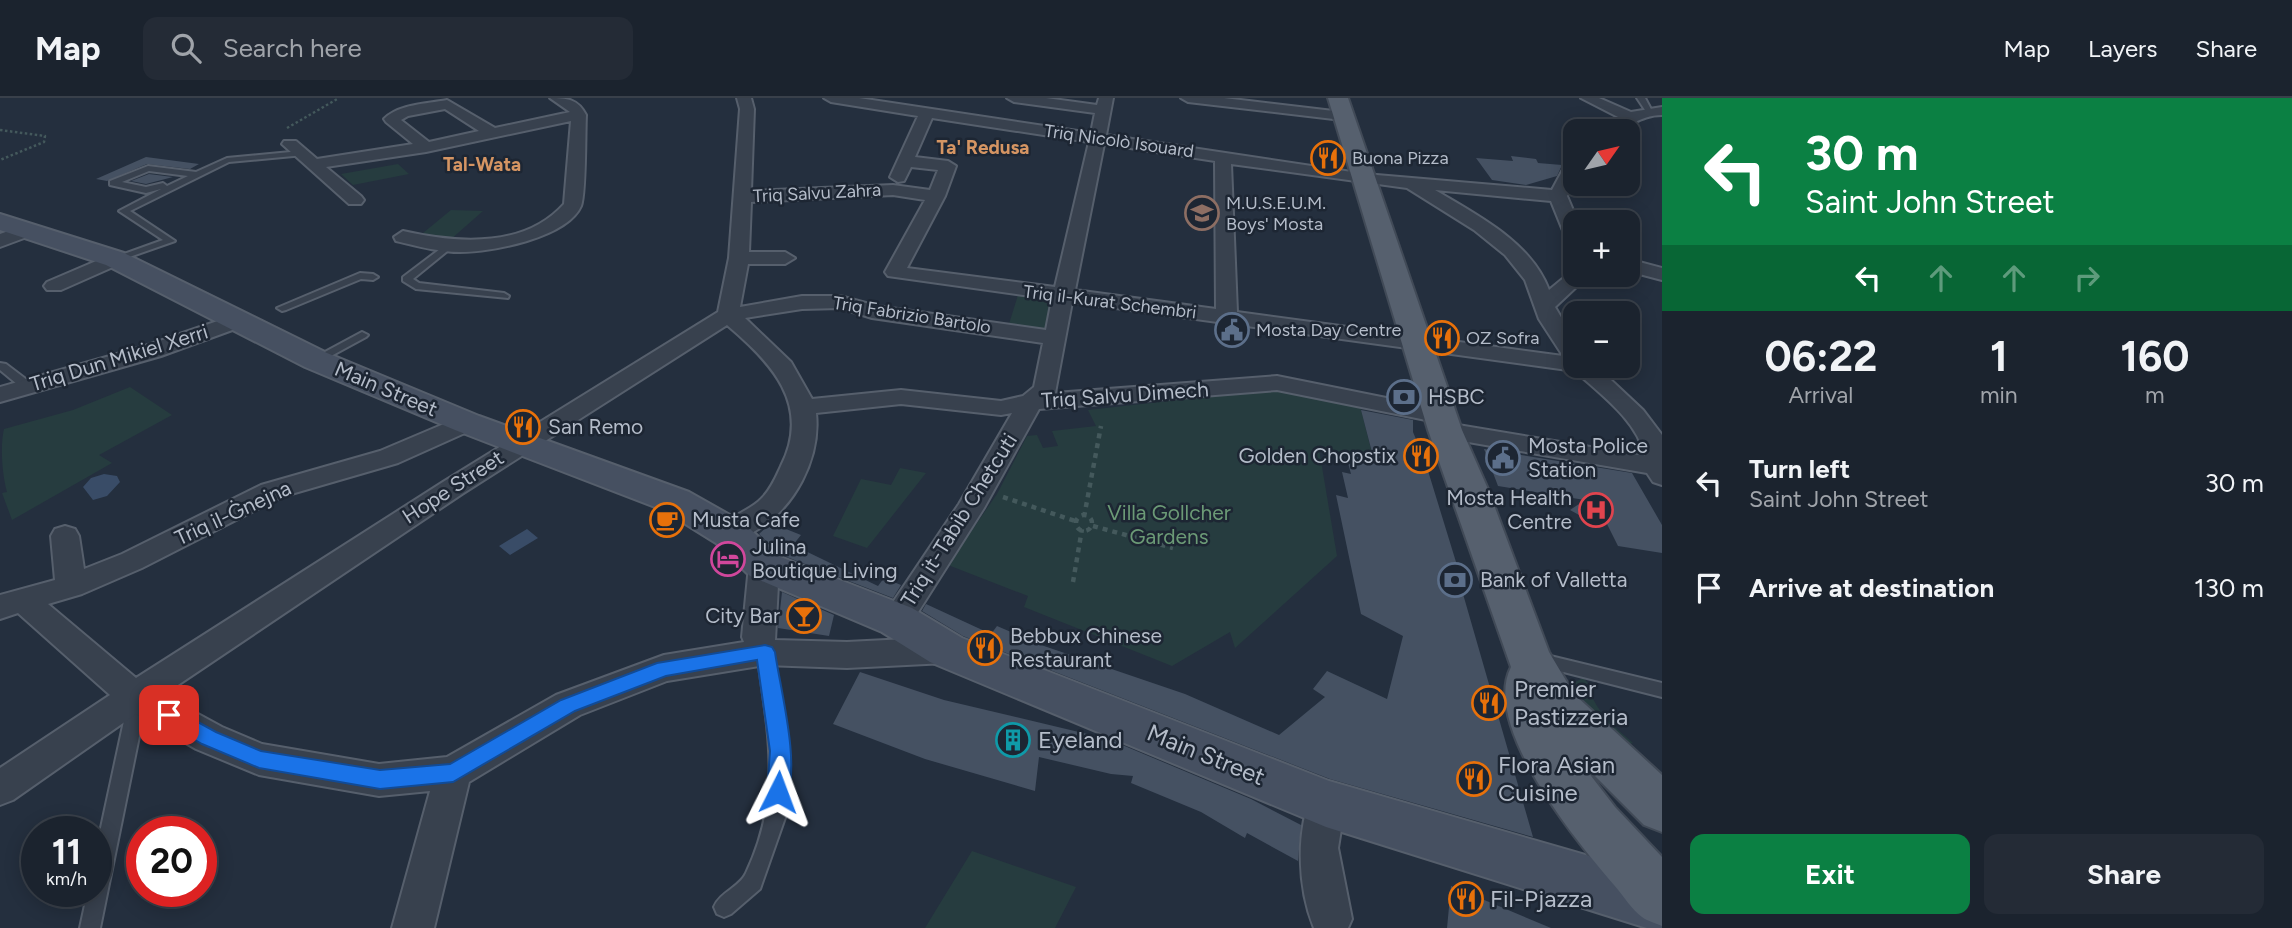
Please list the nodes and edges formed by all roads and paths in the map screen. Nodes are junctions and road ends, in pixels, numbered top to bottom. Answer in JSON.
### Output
{"nodes":[{"id":1,"x":339,"y":98,"type":"edge"},
{"id":2,"x":557,"y":98,"type":"edge"},
{"id":3,"x":744,"y":98,"type":"edge"},
{"id":4,"x":831,"y":98,"type":"edge"},
{"id":5,"x":1014,"y":98,"type":"edge"},
{"id":6,"x":1188,"y":98,"type":"edge"},
{"id":7,"x":1588,"y":98,"type":"edge"},
{"id":8,"x":1234,"y":101,"type":"edge"},
{"id":9,"x":1104,"y":104,"type":"edge"},
{"id":10,"x":1340,"y":107,"type":"edge"},
{"id":11,"x":1651,"y":107,"type":"edge"},
{"id":12,"x":927,"y":113,"type":"junction"},
{"id":13,"x":579,"y":115,"type":"junction"},
{"id":14,"x":1629,"y":117,"type":"junction"},
{"id":15,"x":1627,"y":119,"type":"edge"},
{"id":16,"x":0,"y":130,"type":"edge"},
{"id":17,"x":494,"y":134,"type":"junction"},
{"id":18,"x":1096,"y":138,"type":"junction"},
{"id":19,"x":426,"y":147,"type":"junction"},
{"id":20,"x":302,"y":154,"type":"junction"},
{"id":21,"x":1223,"y":156,"type":"junction"},
{"id":22,"x":0,"y":160,"type":"edge"},
{"id":23,"x":905,"y":161,"type":"junction"},
{"id":24,"x":192,"y":174,"type":"junction"},
{"id":25,"x":1365,"y":178,"type":"junction"},
{"id":26,"x":1410,"y":182,"type":"junction"},
{"id":27,"x":1563,"y":186,"type":"edge"},
{"id":28,"x":893,"y":190,"type":"junction"},
{"id":29,"x":936,"y":196,"type":"junction"},
{"id":30,"x":1558,"y":196,"type":"junction"},
{"id":31,"x":741,"y":197,"type":"junction"},
{"id":32,"x":355,"y":200,"type":"dead end"},
{"id":33,"x":1564,"y":210,"type":"edge"},
{"id":34,"x":9,"y":231,"type":"edge"},
{"id":35,"x":403,"y":237,"type":"dead end"},
{"id":36,"x":448,"y":246,"type":"junction"},
{"id":37,"x":739,"y":258,"type":"junction"},
{"id":38,"x":785,"y":258,"type":"dead end"},
{"id":39,"x":115,"y":259,"type":"junction"},
{"id":40,"x":1640,"y":268,"type":"edge"},
{"id":41,"x":1662,"y":274,"type":"edge"},
{"id":42,"x":373,"y":276,"type":"dead end"},
{"id":43,"x":54,"y":286,"type":"dead end"},
{"id":44,"x":1565,"y":287,"type":"edge"},
{"id":45,"x":1004,"y":288,"type":"junction"},
{"id":46,"x":504,"y":296,"type":"dead end"},
{"id":47,"x":1063,"y":296,"type":"junction"},
{"id":48,"x":1544,"y":306,"type":"junction"},
{"id":49,"x":282,"y":308,"type":"dead end"},
{"id":50,"x":728,"y":315,"type":"junction"},
{"id":51,"x":1227,"y":317,"type":"junction"},
{"id":52,"x":238,"y":320,"type":"junction"},
{"id":53,"x":990,"y":328,"type":"junction"},
{"id":54,"x":362,"y":335,"type":"dead end"},
{"id":55,"x":1054,"y":338,"type":"junction"},
{"id":56,"x":1563,"y":340,"type":"edge"},
{"id":57,"x":1418,"y":343,"type":"junction"},
{"id":58,"x":316,"y":360,"type":"junction"},
{"id":59,"x":1563,"y":362,"type":"edge"},
{"id":60,"x":2,"y":366,"type":"dead end"},
{"id":61,"x":1595,"y":378,"type":"edge"},
{"id":62,"x":27,"y":386,"type":"junction"},
{"id":63,"x":0,"y":395,"type":"edge"},
{"id":64,"x":1031,"y":402,"type":"junction"},
{"id":65,"x":806,"y":407,"type":"junction"},
{"id":66,"x":467,"y":423,"type":"junction"},
{"id":67,"x":1443,"y":423,"type":"junction"},
{"id":68,"x":1101,"y":426,"type":"dead end"},
{"id":69,"x":521,"y":443,"type":"junction"},
{"id":70,"x":1659,"y":461,"type":"edge"},
{"id":71,"x":999,"y":496,"type":"dead end"},
{"id":72,"x":1084,"y":517,"type":"junction"},
{"id":73,"x":1075,"y":521,"type":"junction"},
{"id":74,"x":1093,"y":526,"type":"junction"},
{"id":75,"x":1082,"y":529,"type":"junction"},
{"id":76,"x":730,"y":533,"type":"junction"},
{"id":77,"x":65,"y":536,"type":"dead end"},
{"id":78,"x":1173,"y":548,"type":"dead end"},
{"id":79,"x":764,"y":566,"type":"junction"},
{"id":80,"x":1073,"y":582,"type":"dead end"},
{"id":81,"x":71,"y":586,"type":"junction"},
{"id":82,"x":11,"y":603,"type":"edge"},
{"id":83,"x":897,"y":621,"type":"junction"},
{"id":84,"x":946,"y":650,"type":"junction"},
{"id":85,"x":765,"y":652,"type":"junction"},
{"id":86,"x":1528,"y":656,"type":"junction"},
{"id":87,"x":1662,"y":690,"type":"edge"},
{"id":88,"x":134,"y":696,"type":"junction"},
{"id":89,"x":453,"y":772,"type":"junction"},
{"id":90,"x":0,"y":788,"type":"edge"},
{"id":91,"x":1326,"y":804,"type":"junction"},
{"id":92,"x":1662,"y":808,"type":"edge"},
{"id":93,"x":1662,"y":898,"type":"edge"},
{"id":94,"x":1662,"y":905,"type":"edge"},
{"id":95,"x":724,"y":907,"type":"dead end"},
{"id":96,"x":1331,"y":919,"type":"dead end"},
{"id":97,"x":90,"y":928,"type":"edge"},
{"id":98,"x":414,"y":928,"type":"edge"}],
"edges":[{"from":1,"to":20,"type":"path"},
{"from":2,"to":13,"type":"street"},
{"from":3,"to":31,"type":"street"},
{"from":4,"to":12,"type":"street","name":"Triq Nicolò Isouard"},
{"from":5,"to":9,"type":"street"},
{"from":6,"to":8,"type":"street"},
{"from":7,"to":14,"type":"street"},
{"from":8,"to":10,"type":"street"},
{"from":9,"to":18,"type":"street","name":"Triq it-Tabib Chetcuti"},
{"from":10,"to":25,"type":"main road"},
{"from":11,"to":14,"type":"street"},
{"from":12,"to":18,"type":"street","name":"Triq Nicolò Isouard"},
{"from":12,"to":23,"type":"street"},
{"from":13,"to":17,"type":"street"},
{"from":13,"to":36,"type":"street"},
{"from":14,"to":15,"type":"street"},
{"from":16,"to":22,"type":"path"},
{"from":17,"to":19,"type":"street"},
{"from":17,"to":19,"type":"street"},
{"from":18,"to":21,"type":"street","name":"Triq Nicolò Isouard"},
{"from":18,"to":47,"type":"street","name":"Triq it-Tabib Chetcuti"},
{"from":19,"to":20,"type":"street"},
{"from":20,"to":24,"type":"lane"},
{"from":20,"to":32,"type":"street"},
{"from":21,"to":25,"type":"street","name":"Triq Nicolò Isouard"},
{"from":21,"to":51,"type":"street"},
{"from":23,"to":28,"type":"street"},
{"from":23,"to":29,"type":"street"},
{"from":24,"to":24,"type":"lane"},
{"from":24,"to":39,"type":"lane"},
{"from":25,"to":26,"type":"street","name":"Triq Nicolò Isouard"},
{"from":25,"to":57,"type":"main road"},
{"from":26,"to":30,"type":"street","name":"Triq Nicolò Isouard"},
{"from":26,"to":48,"type":"street"},
{"from":27,"to":30,"type":"street"},
{"from":28,"to":29,"type":"street","name":"Triq Salvu Zahra"},
{"from":28,"to":31,"type":"street","name":"Triq Salvu Zahra"},
{"from":29,"to":45,"type":"street","name":"Triq il-Kurat Schembri"},
{"from":30,"to":33,"type":"street"},
{"from":31,"to":37,"type":"street"},
{"from":34,"to":39,"type":"main road","name":"Main Street"},
{"from":35,"to":36,"type":"street"},
{"from":36,"to":46,"type":"lane"},
{"from":37,"to":38,"type":"street"},
{"from":37,"to":50,"type":"street"},
{"from":39,"to":43,"type":"street"},
{"from":39,"to":52,"type":"main road","name":"Main Street"},
{"from":40,"to":41,"type":"street"},
{"from":42,"to":49,"type":"lane"},
{"from":44,"to":48,"type":"street"},
{"from":45,"to":47,"type":"street","name":"Triq il-Kurat Schembri"},
{"from":45,"to":53,"type":"street"},
{"from":47,"to":51,"type":"street","name":"Triq il-Kurat Schembri"},
{"from":47,"to":55,"type":"street","name":"Triq it-Tabib Chetcuti"},
{"from":48,"to":56,"type":"street"},
{"from":50,"to":53,"type":"street","name":"Triq Fabrizio Bartolo"},
{"from":50,"to":65,"type":"street"},
{"from":50,"to":69,"type":"street","name":"Hope Street"},
{"from":51,"to":57,"type":"street","name":"Triq il-Kurat Schembri"},
{"from":52,"to":58,"type":"main road","name":"Main Street"},
{"from":52,"to":62,"type":"street","name":"Triq Dun Mikiel Xerri"},
{"from":53,"to":55,"type":"street","name":"Triq Fabrizio Bartolo"},
{"from":54,"to":58,"type":"lane"},
{"from":55,"to":64,"type":"street","name":"Triq it-Tabib Chetcuti"},
{"from":57,"to":59,"type":"street","name":"Triq il-Kurat Schembri"},
{"from":57,"to":67,"type":"main road"},
{"from":58,"to":66,"type":"main road","name":"Main Street"},
{"from":60,"to":62,"type":"lane"},
{"from":61,"to":70,"type":"street"},
{"from":62,"to":63,"type":"street","name":"Triq Dun Mikiel Xerri"},
{"from":64,"to":65,"type":"street","name":"Triq Salvu Dimech"},
{"from":64,"to":67,"type":"street","name":"Triq Salvu Dimech"},
{"from":64,"to":83,"type":"street","name":"Triq it-Tabib Chetcuti"},
{"from":65,"to":76,"type":"street"},
{"from":66,"to":69,"type":"main road","name":"Main Street"},
{"from":66,"to":81,"type":"street","name":"Triq il-Ġnejna"},
{"from":67,"to":70,"type":"street","name":"Triq Salvu Dimech"},
{"from":67,"to":86,"type":"main road"},
{"from":68,"to":72,"type":"path"},
{"from":69,"to":76,"type":"main road","name":"Main Street"},
{"from":69,"to":88,"type":"street","name":"Hope Street"},
{"from":71,"to":73,"type":"path"},
{"from":72,"to":73,"type":"path"},
{"from":72,"to":74,"type":"path"},
{"from":73,"to":75,"type":"path"},
{"from":74,"to":75,"type":"path"},
{"from":74,"to":78,"type":"path"},
{"from":75,"to":80,"type":"path"},
{"from":76,"to":79,"type":"main road","name":"Main Street"},
{"from":77,"to":81,"type":"street"},
{"from":79,"to":83,"type":"main road","name":"Main Street"},
{"from":79,"to":85,"type":"street"},
{"from":81,"to":82,"type":"street","name":"Triq il-Ġnejna"},
{"from":82,"to":88,"type":"street"},
{"from":83,"to":84,"type":"main road","name":"Main Street"},
{"from":84,"to":85,"type":"street"},
{"from":84,"to":91,"type":"main road","name":"Main Street"},
{"from":85,"to":89,"type":"street"},
{"from":85,"to":95,"type":"lane"},
{"from":86,"to":87,"type":"lane"},
{"from":86,"to":92,"type":"main road"},
{"from":86,"to":93,"type":"main road"},
{"from":88,"to":89,"type":"street"},
{"from":88,"to":90,"type":"street","name":"Hope Street"},
{"from":88,"to":97,"type":"lane"},
{"from":89,"to":98,"type":"street"},
{"from":91,"to":94,"type":"main road","name":"Main Street"},
{"from":91,"to":96,"type":"street"}]}
